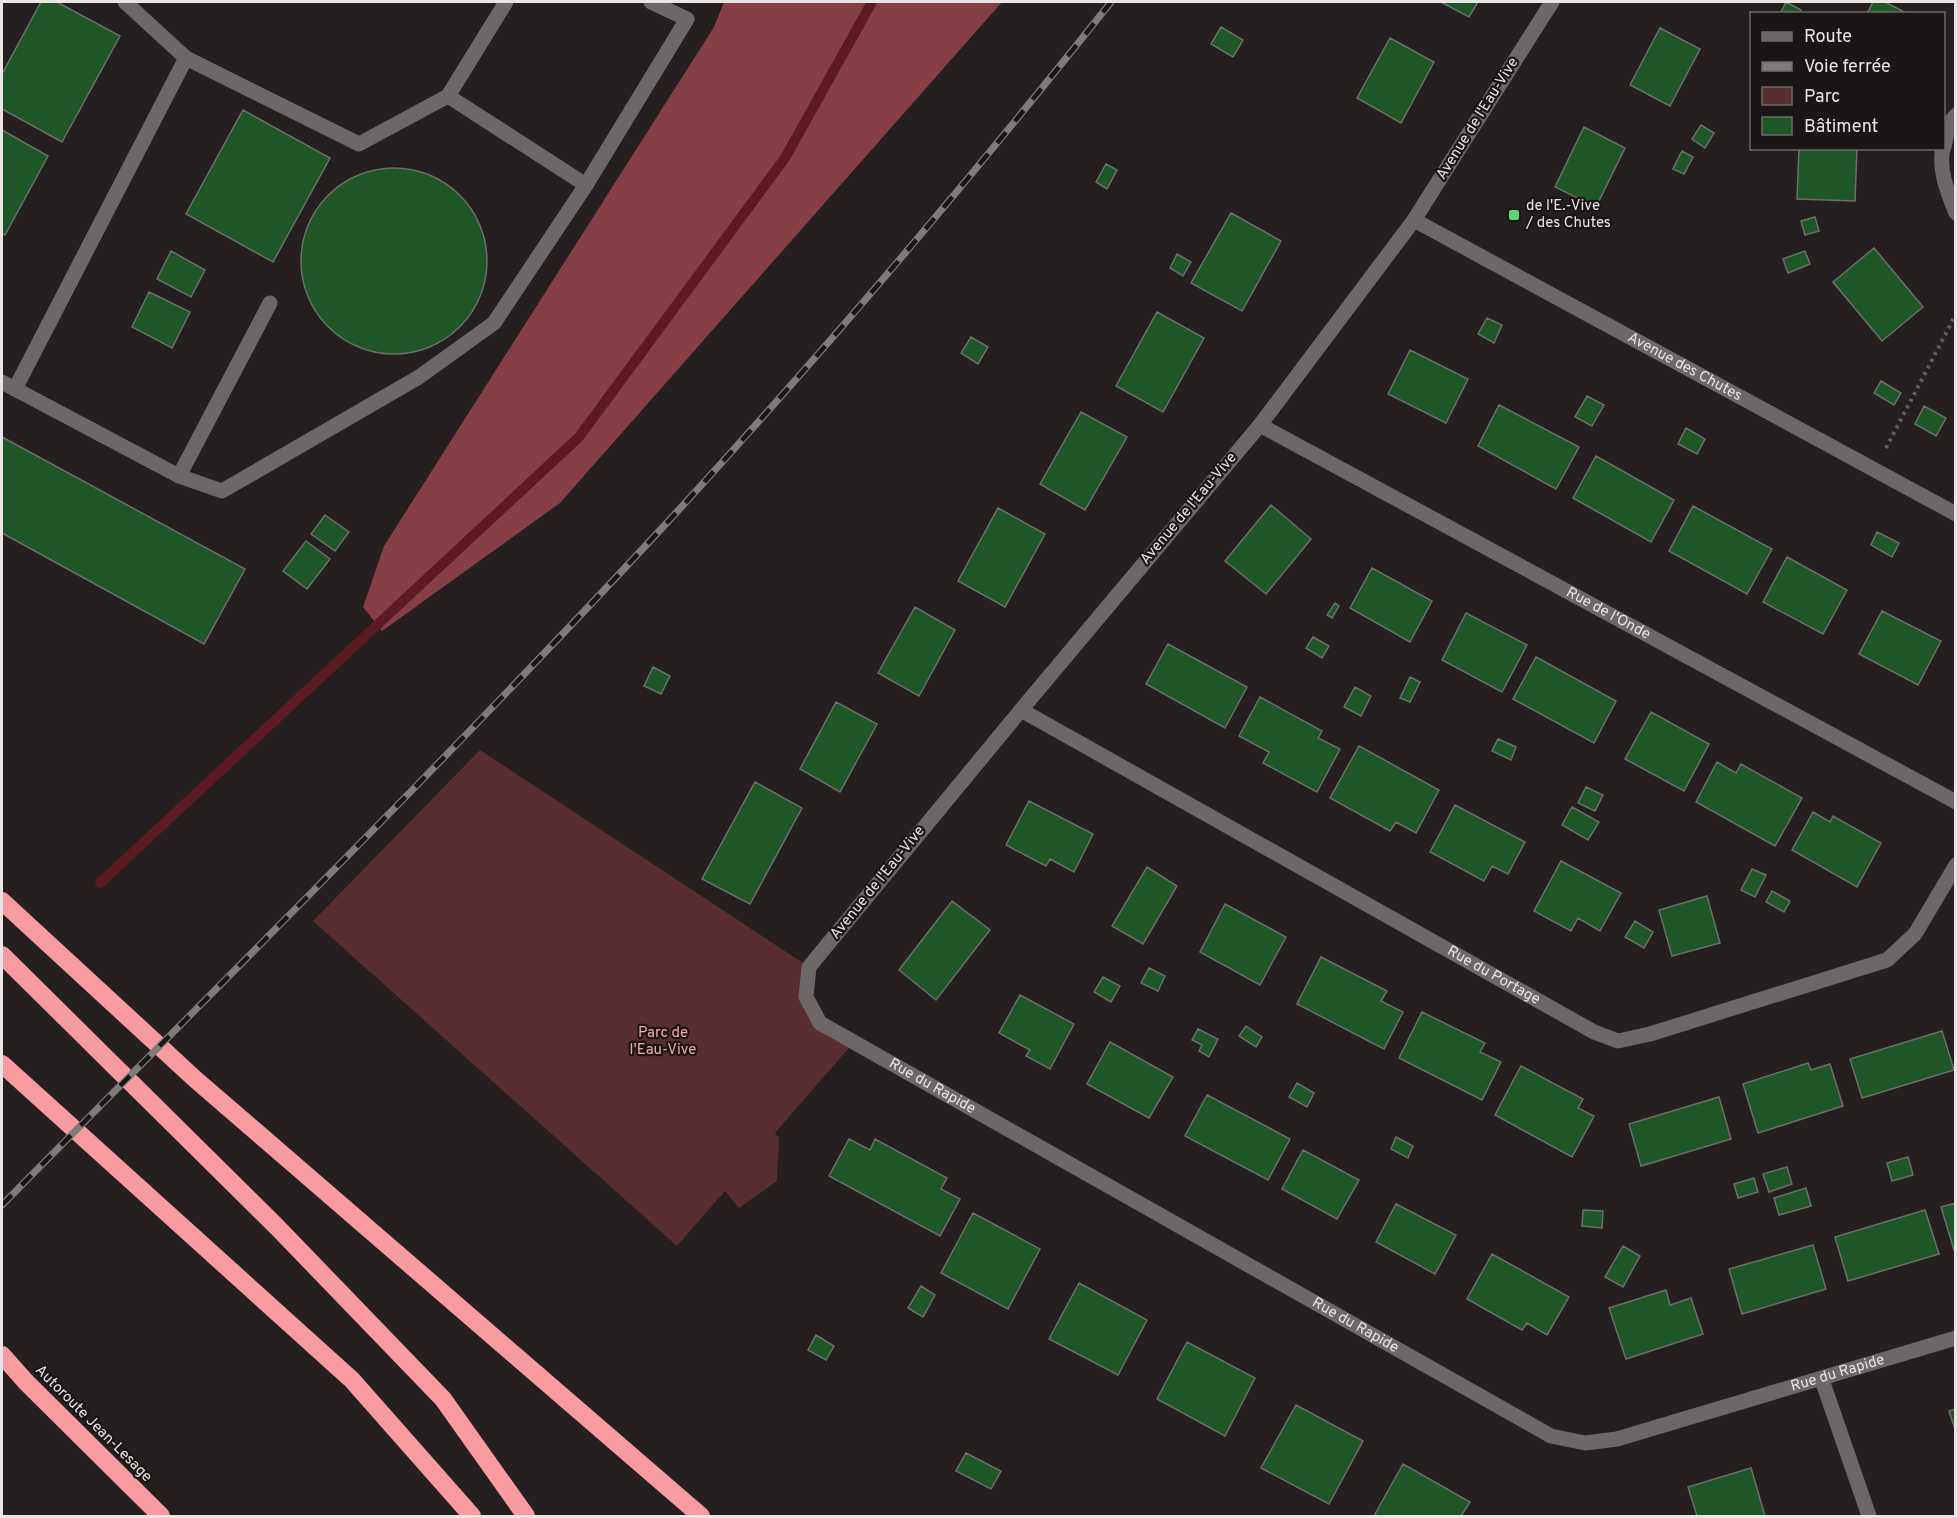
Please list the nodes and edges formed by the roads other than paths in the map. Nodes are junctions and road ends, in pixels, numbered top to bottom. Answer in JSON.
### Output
{"nodes":[{"id":1,"x":125,"y":2,"type":"edge"},
{"id":2,"x":506,"y":2,"type":"edge"},
{"id":3,"x":651,"y":2,"type":"edge"},
{"id":4,"x":1552,"y":2,"type":"edge"},
{"id":5,"x":186,"y":58,"type":"junction"},
{"id":6,"x":448,"y":96,"type":"junction"},
{"id":7,"x":1956,"y":116,"type":"edge"},
{"id":8,"x":1945,"y":140,"type":"edge"},
{"id":9,"x":1942,"y":150,"type":"edge"},
{"id":10,"x":586,"y":185,"type":"junction"},
{"id":11,"x":1956,"y":213,"type":"edge"},
{"id":12,"x":1414,"y":220,"type":"junction"},
{"id":13,"x":270,"y":303,"type":"dead end"},
{"id":14,"x":8,"y":386,"type":"edge"},
{"id":15,"x":1260,"y":425,"type":"junction"},
{"id":16,"x":178,"y":476,"type":"junction"},
{"id":17,"x":1956,"y":514,"type":"edge"},
{"id":18,"x":1021,"y":710,"type":"junction"},
{"id":19,"x":1956,"y":802,"type":"edge"},
{"id":20,"x":1956,"y":865,"type":"edge"},
{"id":21,"x":2,"y":901,"type":"edge"},
{"id":22,"x":2,"y":955,"type":"edge"},
{"id":23,"x":806,"y":997,"type":"joint"},
{"id":24,"x":2,"y":1064,"type":"edge"},
{"id":25,"x":1956,"y":1338,"type":"edge"},
{"id":26,"x":2,"y":1355,"type":"edge"},
{"id":27,"x":1822,"y":1380,"type":"junction"},
{"id":28,"x":161,"y":1516,"type":"edge"},
{"id":29,"x":472,"y":1516,"type":"edge"},
{"id":30,"x":526,"y":1516,"type":"edge"},
{"id":31,"x":701,"y":1516,"type":"edge"},
{"id":32,"x":1869,"y":1516,"type":"edge"}],
"edges":[{"from":1,"to":5,"type":"street"},
{"from":2,"to":6,"type":"street"},
{"from":3,"to":10,"type":"street"},
{"from":4,"to":12,"type":"street","name":"Avenue de l'Eau-Vive"},
{"from":5,"to":6,"type":"street"},
{"from":5,"to":14,"type":"street"},
{"from":6,"to":10,"type":"street"},
{"from":7,"to":8,"type":"street"},
{"from":9,"to":11,"type":"street"},
{"from":10,"to":16,"type":"street"},
{"from":12,"to":15,"type":"street","name":"Avenue de l'Eau-Vive"},
{"from":12,"to":17,"type":"street","name":"Avenue des Chutes"},
{"from":13,"to":16,"type":"street"},
{"from":14,"to":16,"type":"street"},
{"from":15,"to":18,"type":"street","name":"Avenue de l'Eau-Vive"},
{"from":15,"to":19,"type":"street","name":"Rue de l'Onde"},
{"from":18,"to":20,"type":"street","name":"Rue du Portage"},
{"from":18,"to":23,"type":"street","name":"Avenue de l'Eau-Vive"},
{"from":21,"to":31,"type":"highway"},
{"from":22,"to":30,"type":"highway"},
{"from":23,"to":27,"type":"street","name":"Rue du Rapide"},
{"from":24,"to":29,"type":"highway"},
{"from":25,"to":27,"type":"street","name":"Rue du Rapide"},
{"from":26,"to":28,"type":"highway","name":"Autoroute Jean-Lesage"},
{"from":27,"to":32,"type":"street"}]}
